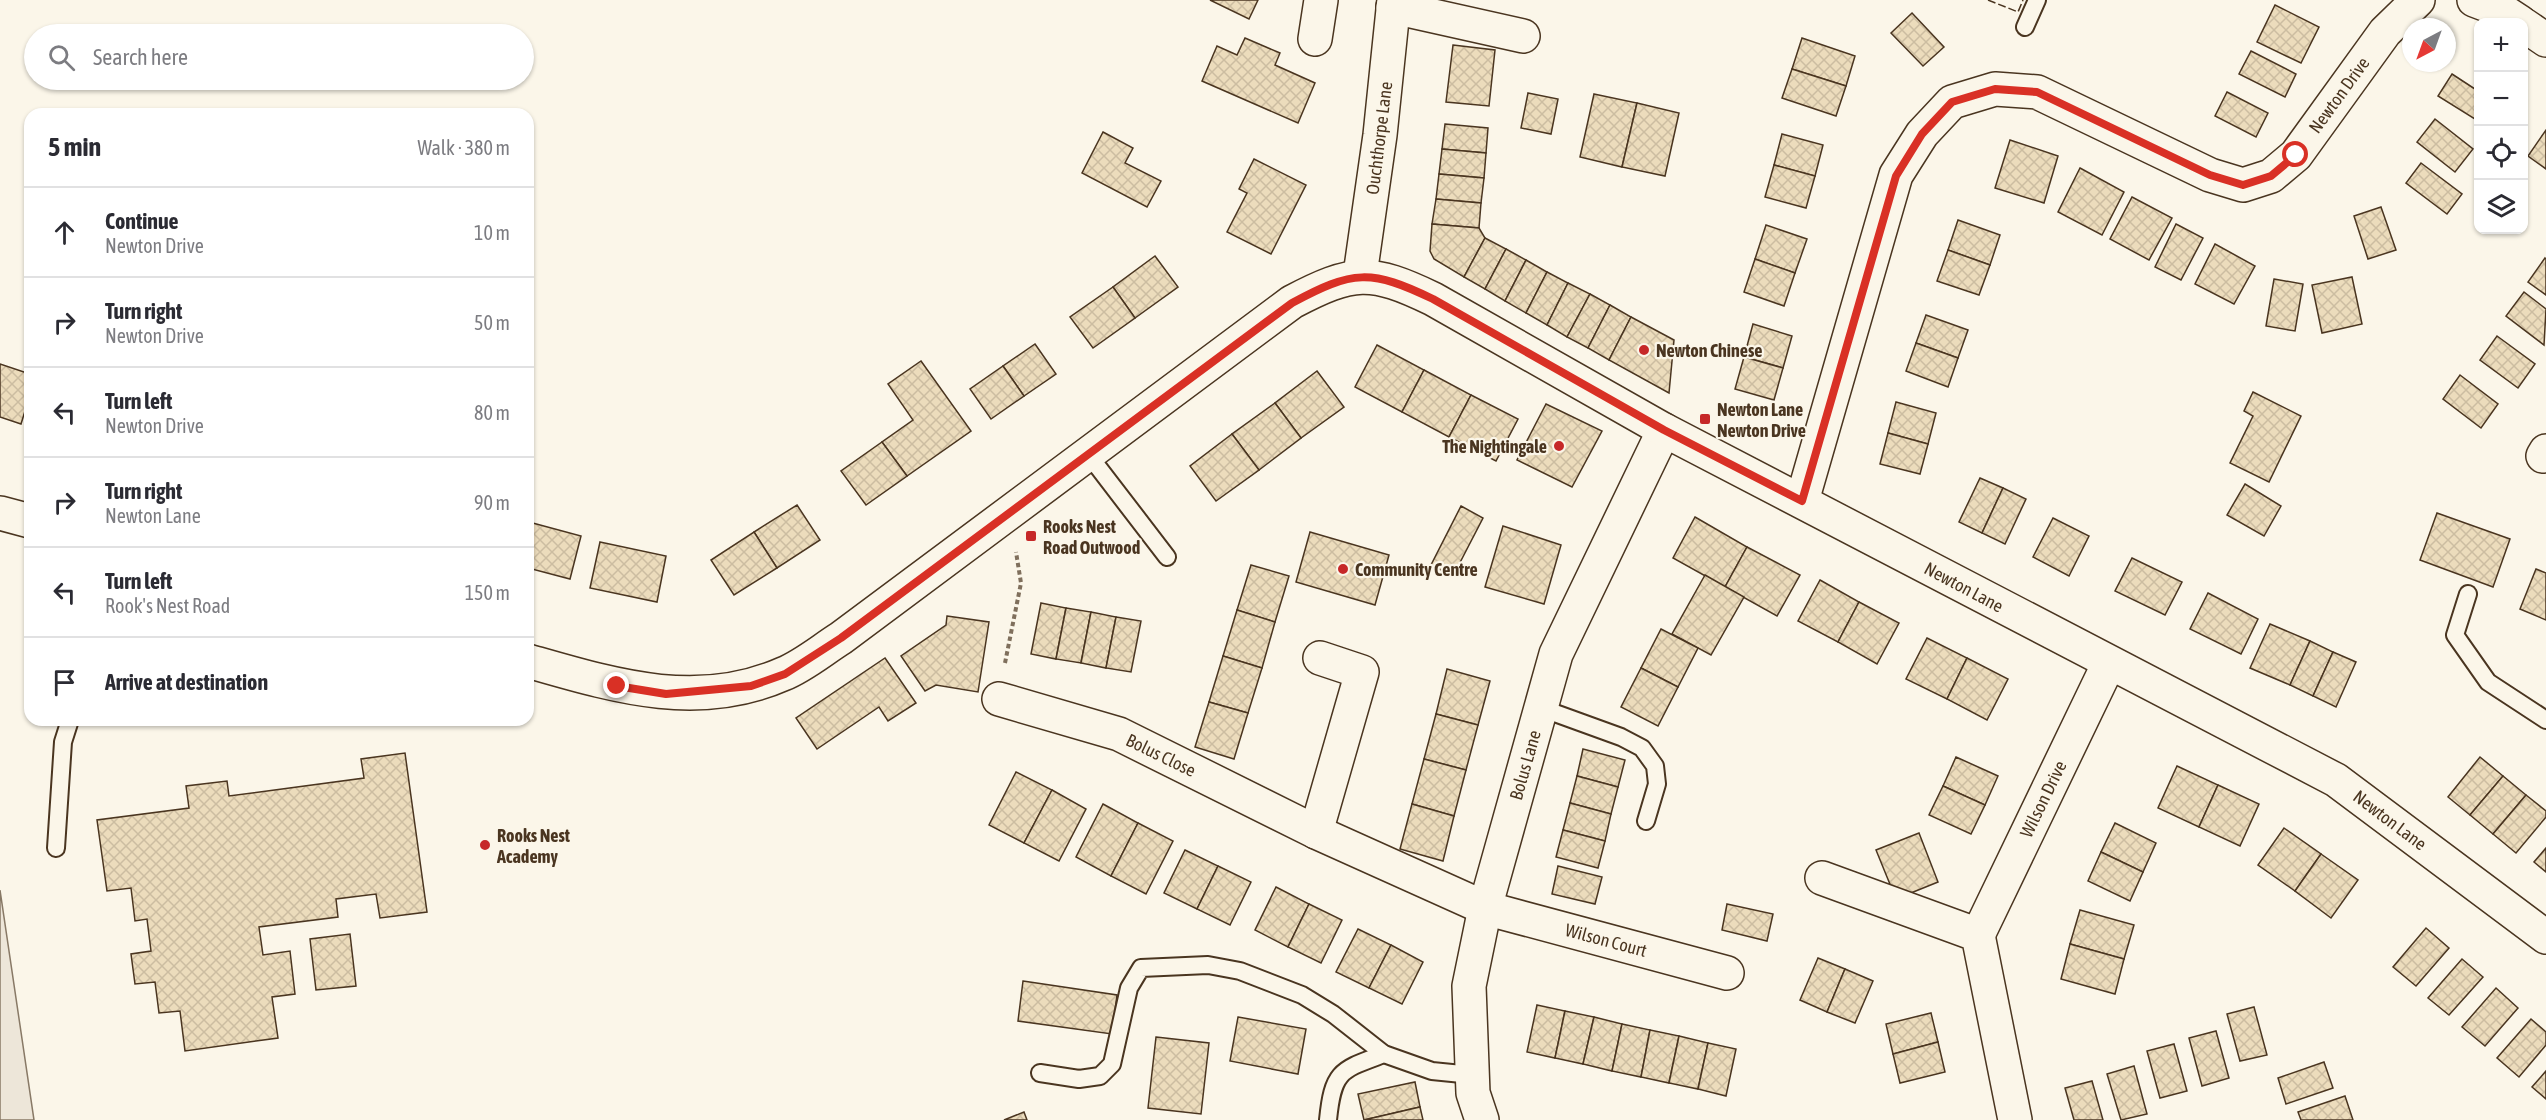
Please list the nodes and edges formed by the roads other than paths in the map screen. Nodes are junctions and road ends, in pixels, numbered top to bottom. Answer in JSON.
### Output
{"nodes":[{"id":1,"x":1321,"y":0,"type":"edge"},
{"id":2,"x":2037,"y":0,"type":"edge"},
{"id":3,"x":2418,"y":0,"type":"edge"},
{"id":4,"x":1394,"y":3,"type":"edge"},
{"id":5,"x":2506,"y":12,"type":"edge"},
{"id":6,"x":2025,"y":27,"type":"dead end"},
{"id":7,"x":1522,"y":36,"type":"dead end"},
{"id":8,"x":1315,"y":39,"type":"dead end"},
{"id":9,"x":2546,"y":40,"type":"edge"},
{"id":10,"x":1360,"y":275,"type":"junction"},
{"id":11,"x":1664,"y":430,"type":"junction"},
{"id":12,"x":1088,"y":454,"type":"junction"},
{"id":13,"x":1802,"y":501,"type":"junction"},
{"id":14,"x":0,"y":513,"type":"edge"},
{"id":15,"x":24,"y":519,"type":"edge"},
{"id":16,"x":1167,"y":557,"type":"dead end"},
{"id":17,"x":2468,"y":594,"type":"dead end"},
{"id":18,"x":1320,"y":658,"type":"dead end"},
{"id":19,"x":534,"y":663,"type":"edge"},
{"id":20,"x":2109,"y":663,"type":"junction"},
{"id":21,"x":1002,"y":684,"type":"road end"},
{"id":22,"x":1541,"y":708,"type":"junction"},
{"id":23,"x":2546,"y":720,"type":"edge"},
{"id":24,"x":68,"y":726,"type":"edge"},
{"id":25,"x":1646,"y":821,"type":"dead end"},
{"id":26,"x":1316,"y":832,"type":"junction"},
{"id":27,"x":56,"y":848,"type":"dead end"},
{"id":28,"x":1822,"y":878,"type":"dead end"},
{"id":29,"x":1485,"y":908,"type":"junction"},
{"id":30,"x":1978,"y":935,"type":"junction"},
{"id":31,"x":2546,"y":937,"type":"edge"},
{"id":32,"x":1727,"y":973,"type":"dead end"},
{"id":33,"x":1384,"y":1054,"type":"junction"},
{"id":34,"x":1040,"y":1073,"type":"dead end"},
{"id":35,"x":1472,"y":1075,"type":"junction"},
{"id":36,"x":1328,"y":1120,"type":"edge"},
{"id":37,"x":1482,"y":1120,"type":"edge"},
{"id":38,"x":2015,"y":1120,"type":"edge"}],
"edges":[{"from":1,"to":8,"type":"street"},
{"from":2,"to":6,"type":"lane"},
{"from":3,"to":13,"type":"street","name":"Newton Drive"},
{"from":4,"to":7,"type":"street"},
{"from":4,"to":10,"type":"street","name":"Ouchthorpe Lane"},
{"from":5,"to":9,"type":"street"},
{"from":10,"to":11,"type":"street","name":"Newton Lane"},
{"from":10,"to":12,"type":"street"},
{"from":11,"to":13,"type":"street","name":"Newton Lane"},
{"from":11,"to":22,"type":"street","name":"Bolus Lane"},
{"from":12,"to":16,"type":"lane"},
{"from":12,"to":19,"type":"street"},
{"from":13,"to":20,"type":"street","name":"Newton Lane"},
{"from":14,"to":15,"type":"street"},
{"from":17,"to":23,"type":"lane"},
{"from":18,"to":26,"type":"street"},
{"from":20,"to":30,"type":"street","name":"Wilson Drive"},
{"from":20,"to":31,"type":"street","name":"Newton Lane"},
{"from":21,"to":26,"type":"street","name":"Bolus Close"},
{"from":22,"to":25,"type":"lane"},
{"from":22,"to":29,"type":"street","name":"Bolus Lane"},
{"from":24,"to":27,"type":"lane"},
{"from":26,"to":29,"type":"street","name":"Bolus Close"},
{"from":28,"to":30,"type":"street"},
{"from":29,"to":32,"type":"street","name":"Wilson Court"},
{"from":29,"to":35,"type":"street","name":"Bolus Lane"},
{"from":30,"to":38,"type":"street"},
{"from":33,"to":34,"type":"lane"},
{"from":33,"to":35,"type":"lane"},
{"from":33,"to":36,"type":"lane"},
{"from":35,"to":37,"type":"street","name":"Bolus Lane"}]}
